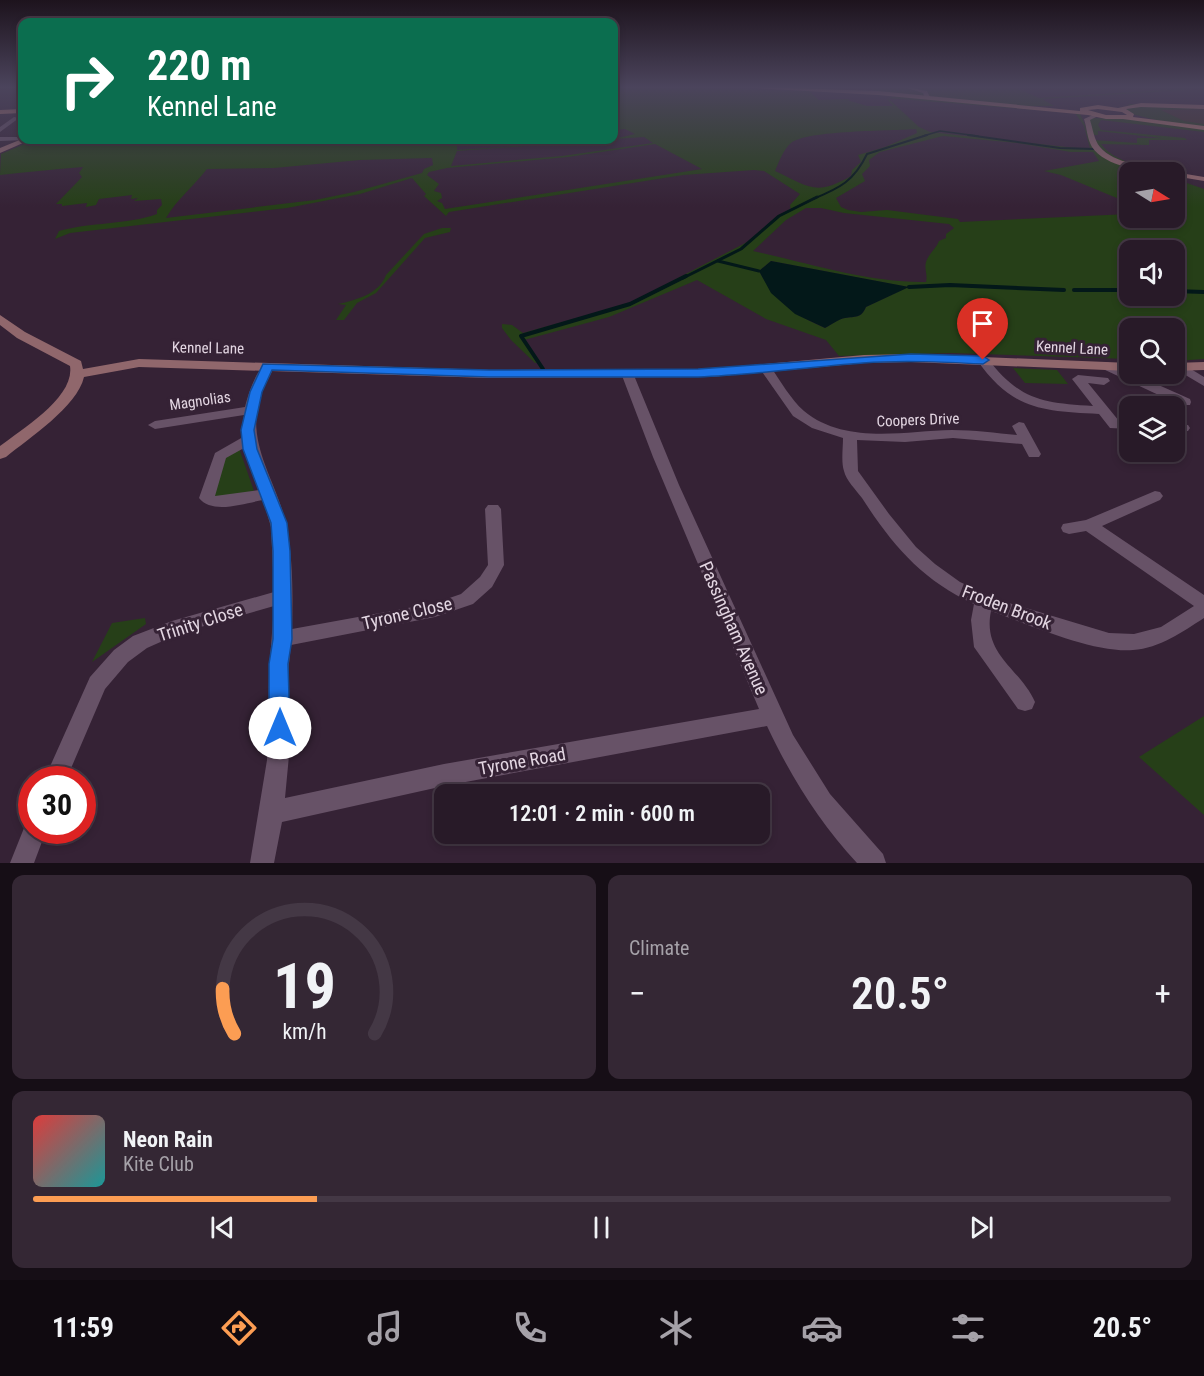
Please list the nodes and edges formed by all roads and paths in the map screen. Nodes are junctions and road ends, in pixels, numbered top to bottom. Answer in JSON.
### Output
{"nodes":[{"id":1,"x":1089,"y":126,"type":"edge"},
{"id":2,"x":0,"y":139,"type":"edge"},
{"id":3,"x":18,"y":139,"type":"edge"},
{"id":4,"x":18,"y":144,"type":"edge"},
{"id":5,"x":0,"y":151,"type":"edge"},
{"id":6,"x":1126,"y":162,"type":"edge"},
{"id":7,"x":1185,"y":176,"type":"edge"},
{"id":8,"x":1204,"y":179,"type":"edge"},
{"id":9,"x":0,"y":319,"type":"edge"},
{"id":10,"x":983,"y":360,"type":"junction"},
{"id":11,"x":1107,"y":366,"type":"junction"},
{"id":12,"x":1204,"y":366,"type":"edge"},
{"id":13,"x":268,"y":367,"type":"junction"},
{"id":14,"x":1119,"y":367,"type":"edge"},
{"id":15,"x":1185,"y":367,"type":"edge"},
{"id":16,"x":766,"y":369,"type":"junction"},
{"id":17,"x":1185,"y":371,"type":"edge"},
{"id":18,"x":627,"y":373,"type":"junction"},
{"id":19,"x":78,"y":374,"type":"junction"},
{"id":20,"x":1104,"y":381,"type":"dead end"},
{"id":21,"x":1204,"y":382,"type":"edge"},
{"id":22,"x":1172,"y":396,"type":"edge"},
{"id":23,"x":250,"y":410,"type":"junction"},
{"id":24,"x":1103,"y":410,"type":"junction"},
{"id":25,"x":155,"y":424,"type":"dead end"},
{"id":26,"x":1119,"y":425,"type":"edge"},
{"id":27,"x":1019,"y":426,"type":"dead end"},
{"id":28,"x":850,"y":436,"type":"junction"},
{"id":29,"x":248,"y":440,"type":"junction"},
{"id":30,"x":1026,"y":440,"type":"junction"},
{"id":31,"x":0,"y":454,"type":"edge"},
{"id":32,"x":1034,"y":454,"type":"dead end"},
{"id":33,"x":267,"y":494,"type":"junction"},
{"id":34,"x":1155,"y":496,"type":"dead end"},
{"id":35,"x":493,"y":509,"type":"dead end"},
{"id":36,"x":1089,"y":525,"type":"junction"},
{"id":37,"x":1069,"y":528,"type":"dead end"},
{"id":38,"x":281,"y":597,"type":"junction"},
{"id":39,"x":984,"y":601,"type":"junction"},
{"id":40,"x":1204,"y":604,"type":"edge"},
{"id":41,"x":1204,"y":609,"type":"edge"},
{"id":42,"x":283,"y":639,"type":"junction"},
{"id":43,"x":1025,"y":702,"type":"dead end"},
{"id":44,"x":772,"y":716,"type":"junction"},
{"id":45,"x":61,"y":766,"type":"edge"},
{"id":46,"x":273,"y":812,"type":"junction"},
{"id":47,"x":29,"y":844,"type":"edge"},
{"id":48,"x":22,"y":863,"type":"edge"},
{"id":49,"x":262,"y":863,"type":"edge"},
{"id":50,"x":874,"y":863,"type":"edge"}],
"edges":[{"from":1,"to":6,"type":"street"},
{"from":2,"to":3,"type":"street"},
{"from":4,"to":5,"type":"street"},
{"from":7,"to":8,"type":"street"},
{"from":9,"to":19,"type":"street"},
{"from":10,"to":11,"type":"street","name":"Kennel Lane"},
{"from":10,"to":16,"type":"street","name":"Kennel Lane"},
{"from":10,"to":24,"type":"street"},
{"from":11,"to":14,"type":"street","name":"Kennel Lane"},
{"from":11,"to":22,"type":"street"},
{"from":12,"to":15,"type":"street"},
{"from":13,"to":18,"type":"street","name":"Kennel Lane"},
{"from":13,"to":19,"type":"street","name":"Kennel Lane"},
{"from":13,"to":23,"type":"street"},
{"from":16,"to":18,"type":"street","name":"Kennel Lane"},
{"from":16,"to":28,"type":"street","name":"Coopers Drive"},
{"from":17,"to":21,"type":"street"},
{"from":18,"to":44,"type":"street","name":"Passingham Avenue"},
{"from":19,"to":31,"type":"street"},
{"from":20,"to":24,"type":"street"},
{"from":23,"to":25,"type":"street","name":"Magnolias"},
{"from":23,"to":29,"type":"street"},
{"from":24,"to":26,"type":"street"},
{"from":27,"to":30,"type":"street"},
{"from":28,"to":30,"type":"street","name":"Coopers Drive"},
{"from":28,"to":39,"type":"street","name":"Froden Brook"},
{"from":29,"to":33,"type":"street"},
{"from":29,"to":33,"type":"street"},
{"from":30,"to":32,"type":"street"},
{"from":33,"to":38,"type":"street"},
{"from":34,"to":36,"type":"street"},
{"from":35,"to":42,"type":"street","name":"Tyrone Close"},
{"from":36,"to":37,"type":"street"},
{"from":36,"to":40,"type":"street"},
{"from":38,"to":42,"type":"street"},
{"from":38,"to":45,"type":"street","name":"Trinity Close"},
{"from":39,"to":41,"type":"street","name":"Froden Brook"},
{"from":39,"to":43,"type":"street"},
{"from":42,"to":46,"type":"street"},
{"from":44,"to":46,"type":"street","name":"Tyrone Road"},
{"from":44,"to":50,"type":"street","name":"Passingham Avenue"},
{"from":46,"to":49,"type":"street"},
{"from":47,"to":48,"type":"street"}]}
